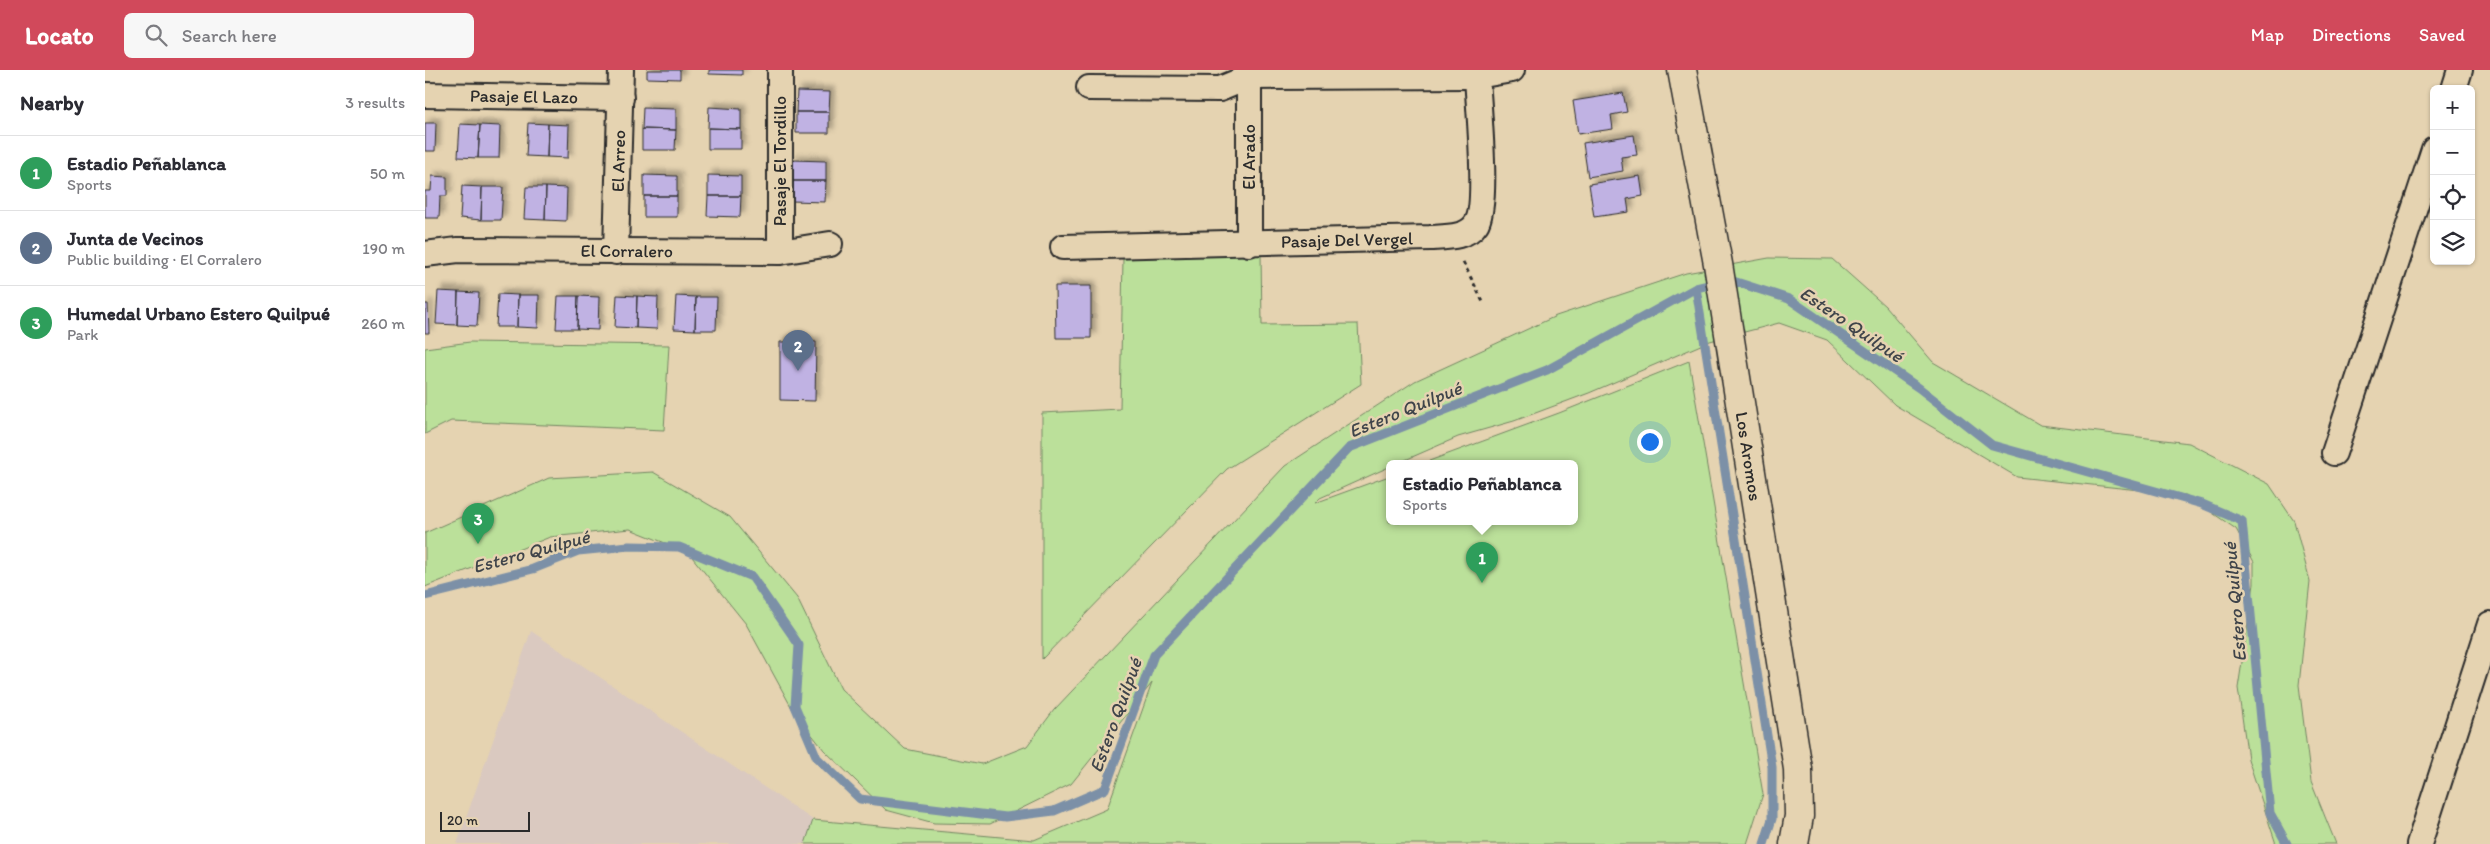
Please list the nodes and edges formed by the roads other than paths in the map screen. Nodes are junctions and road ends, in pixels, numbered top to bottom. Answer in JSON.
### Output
{"nodes":[{"id":1,"x":621,"y":70,"type":"edge"},
{"id":2,"x":780,"y":70,"type":"edge"},
{"id":3,"x":1512,"y":70,"type":"edge"},
{"id":4,"x":1682,"y":70,"type":"edge"},
{"id":5,"x":2460,"y":70,"type":"edge"},
{"id":6,"x":1249,"y":73,"type":"edge"},
{"id":7,"x":1477,"y":76,"type":"junction"},
{"id":8,"x":2455,"y":85,"type":"edge"},
{"id":9,"x":1089,"y":88,"type":"dead end"},
{"id":10,"x":425,"y":95,"type":"edge"},
{"id":11,"x":621,"y":98,"type":"junction"},
{"id":12,"x":2430,"y":161,"type":"edge"},
{"id":13,"x":830,"y":244,"type":"dead end"},
{"id":14,"x":1249,"y":244,"type":"junction"},
{"id":15,"x":1063,"y":248,"type":"dead end"},
{"id":16,"x":616,"y":252,"type":"junction"},
{"id":17,"x":780,"y":252,"type":"junction"},
{"id":18,"x":425,"y":254,"type":"edge"},
{"id":19,"x":2334,"y":453,"type":"dead end"},
{"id":20,"x":2490,"y":624,"type":"edge"},
{"id":21,"x":1794,"y":844,"type":"edge"},
{"id":22,"x":2419,"y":844,"type":"edge"}],
"edges":[{"from":1,"to":11,"type":"street","name":"El Arreo"},
{"from":2,"to":17,"type":"street","name":"Pasaje El Tordillo"},
{"from":3,"to":7,"type":"street"},
{"from":4,"to":21,"type":"street","name":"Los Aromos"},
{"from":5,"to":8,"type":"street"},
{"from":6,"to":7,"type":"street"},
{"from":6,"to":9,"type":"street"},
{"from":6,"to":14,"type":"street","name":"El Arado"},
{"from":7,"to":14,"type":"street","name":"Pasaje Del Vergel"},
{"from":10,"to":11,"type":"street","name":"Pasaje El Lazo"},
{"from":11,"to":16,"type":"street","name":"El Arreo"},
{"from":12,"to":19,"type":"street"},
{"from":13,"to":17,"type":"street","name":"El Corralero"},
{"from":14,"to":15,"type":"street","name":"Pasaje Del Vergel"},
{"from":16,"to":17,"type":"street","name":"El Corralero"},
{"from":16,"to":18,"type":"street","name":"El Corralero"},
{"from":20,"to":22,"type":"street"}]}
